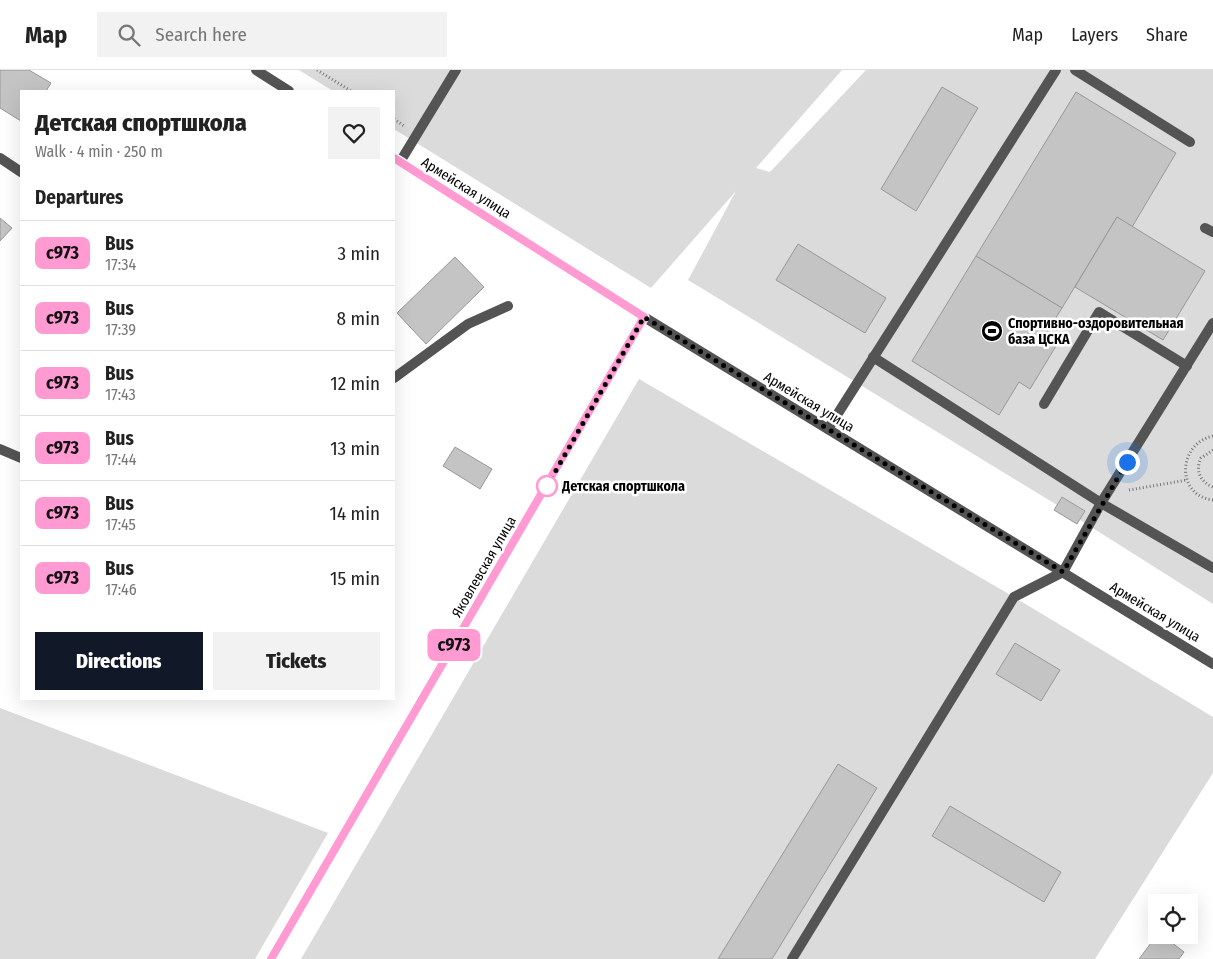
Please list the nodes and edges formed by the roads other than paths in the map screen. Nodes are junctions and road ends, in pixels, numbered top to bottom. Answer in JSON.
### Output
{"nodes":[{"id":1,"x":256,"y":70,"type":"edge"},
{"id":2,"x":456,"y":70,"type":"edge"},
{"id":3,"x":1056,"y":70,"type":"edge"},
{"id":4,"x":1075,"y":70,"type":"edge"},
{"id":5,"x":287,"y":90,"type":"edge"},
{"id":6,"x":1190,"y":142,"type":"dead end"},
{"id":7,"x":0,"y":158,"type":"edge"},
{"id":8,"x":397,"y":160,"type":"edge"},
{"id":9,"x":20,"y":171,"type":"edge"},
{"id":10,"x":508,"y":306,"type":"dead end"},
{"id":11,"x":644,"y":317,"type":"junction"},
{"id":12,"x":1213,"y":324,"type":"edge"},
{"id":13,"x":874,"y":357,"type":"junction"},
{"id":14,"x":1187,"y":366,"type":"junction"},
{"id":15,"x":395,"y":377,"type":"edge"},
{"id":16,"x":1044,"y":404,"type":"dead end"},
{"id":17,"x":828,"y":430,"type":"junction"},
{"id":18,"x":0,"y":449,"type":"edge"},
{"id":19,"x":20,"y":458,"type":"edge"},
{"id":20,"x":1101,"y":503,"type":"junction"},
{"id":21,"x":1213,"y":568,"type":"edge"},
{"id":22,"x":1063,"y":572,"type":"junction"},
{"id":23,"x":1213,"y":664,"type":"edge"},
{"id":24,"x":271,"y":959,"type":"edge"},
{"id":25,"x":792,"y":959,"type":"edge"}],
"edges":[{"from":1,"to":5,"type":"street"},
{"from":2,"to":8,"type":"street"},
{"from":3,"to":13,"type":"street"},
{"from":4,"to":6,"type":"street"},
{"from":7,"to":9,"type":"street"},
{"from":8,"to":11,"type":"street","name":"Армейская улица"},
{"from":10,"to":15,"type":"street"},
{"from":11,"to":17,"type":"street","name":"Армейская улица"},
{"from":11,"to":24,"type":"street","name":"Яковлевская улица"},
{"from":12,"to":14,"type":"street"},
{"from":13,"to":17,"type":"street"},
{"from":13,"to":20,"type":"street"},
{"from":14,"to":16,"type":"street"},
{"from":14,"to":20,"type":"street"},
{"from":17,"to":22,"type":"street","name":"Армейская улица"},
{"from":18,"to":19,"type":"street"},
{"from":20,"to":21,"type":"street"},
{"from":20,"to":22,"type":"street"},
{"from":22,"to":23,"type":"street","name":"Армейская улица"},
{"from":22,"to":25,"type":"street"}]}
